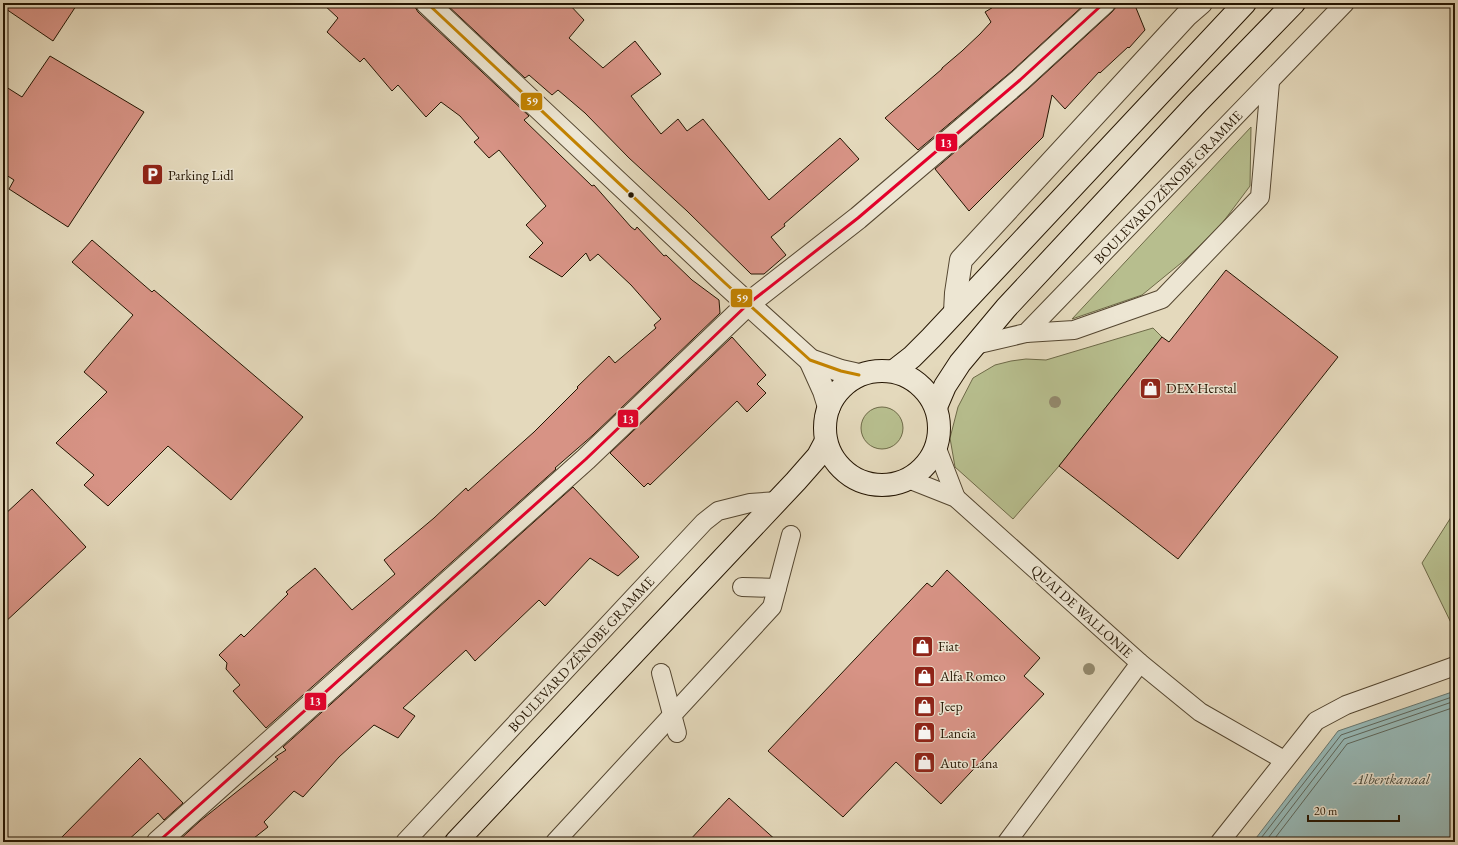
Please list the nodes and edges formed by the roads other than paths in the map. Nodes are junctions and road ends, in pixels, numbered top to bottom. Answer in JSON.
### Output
{"nodes":[{"id":1,"x":427,"y":3,"type":"edge"},
{"id":2,"x":1104,"y":3,"type":"edge"},
{"id":3,"x":1245,"y":3,"type":"edge"},
{"id":4,"x":1294,"y":3,"type":"edge"},
{"id":5,"x":1345,"y":3,"type":"edge"},
{"id":6,"x":1187,"y":7,"type":"edge"},
{"id":7,"x":1270,"y":82,"type":"junction"},
{"id":8,"x":748,"y":304,"type":"junction"},
{"id":9,"x":955,"y":312,"type":"junction"},
{"id":10,"x":1026,"y":333,"type":"junction"},
{"id":11,"x":975,"y":345,"type":"junction"},
{"id":12,"x":810,"y":360,"type":"junction"},
{"id":13,"x":894,"y":371,"type":"junction"},
{"id":14,"x":858,"y":375,"type":"junction"},
{"id":15,"x":829,"y":407,"type":"junction"},
{"id":16,"x":936,"y":407,"type":"junction"},
{"id":17,"x":826,"y":442,"type":"junction"},
{"id":18,"x":936,"y":446,"type":"junction"},
{"id":19,"x":908,"y":480,"type":"junction"},
{"id":20,"x":956,"y":498,"type":"junction"},
{"id":21,"x":778,"y":501,"type":"junction"},
{"id":22,"x":791,"y":535,"type":"dead end"},
{"id":23,"x":742,"y":587,"type":"dead end"},
{"id":24,"x":777,"y":588,"type":"junction"},
{"id":25,"x":1140,"y":663,"type":"junction"},
{"id":26,"x":1455,"y":666,"type":"edge"},
{"id":27,"x":661,"y":673,"type":"dead end"},
{"id":28,"x":672,"y":715,"type":"junction"},
{"id":29,"x":677,"y":733,"type":"dead end"},
{"id":30,"x":1284,"y":760,"type":"junction"},
{"id":31,"x":158,"y":842,"type":"edge"},
{"id":32,"x":405,"y":842,"type":"edge"},
{"id":33,"x":456,"y":842,"type":"edge"},
{"id":34,"x":555,"y":842,"type":"edge"},
{"id":35,"x":1006,"y":842,"type":"edge"},
{"id":36,"x":1220,"y":842,"type":"edge"}],
"edges":[{"from":1,"to":8,"type":"street"},
{"from":2,"to":8,"type":"street"},
{"from":3,"to":9,"type":"street"},
{"from":4,"to":11,"type":"street"},
{"from":5,"to":7,"type":"lane","name":"BOULEVARD ZÉNOBE GRAMME"},
{"from":6,"to":9,"type":"street"},
{"from":7,"to":10,"type":"lane","name":"BOULEVARD ZÉNOBE GRAMME"},
{"from":7,"to":10,"type":"lane"},
{"from":8,"to":12,"type":"street"},
{"from":8,"to":31,"type":"street"},
{"from":9,"to":13,"type":"street"},
{"from":10,"to":11,"type":"lane"},
{"from":11,"to":16,"type":"street"},
{"from":12,"to":14,"type":"street"},
{"from":12,"to":15,"type":"street"},
{"from":13,"to":14,"type":"street"},
{"from":13,"to":16,"type":"street"},
{"from":14,"to":15,"type":"street"},
{"from":15,"to":17,"type":"street"},
{"from":16,"to":18,"type":"street"},
{"from":17,"to":19,"type":"street"},
{"from":17,"to":21,"type":"street"},
{"from":18,"to":19,"type":"street"},
{"from":18,"to":20,"type":"lane","name":"QUAI DE WALLONIE"},
{"from":19,"to":20,"type":"lane","name":"QUAI DE WALLONIE"},
{"from":20,"to":25,"type":"lane","name":"QUAI DE WALLONIE"},
{"from":21,"to":32,"type":"lane","name":"BOULEVARD ZÉNOBE GRAMME"},
{"from":21,"to":33,"type":"street"},
{"from":22,"to":24,"type":"lane"},
{"from":23,"to":24,"type":"lane"},
{"from":24,"to":28,"type":"lane"},
{"from":25,"to":30,"type":"lane"},
{"from":25,"to":35,"type":"lane","name":"QUAI DE WALLONIE"},
{"from":26,"to":30,"type":"lane"},
{"from":27,"to":28,"type":"lane"},
{"from":28,"to":29,"type":"lane"},
{"from":28,"to":34,"type":"lane"},
{"from":30,"to":36,"type":"lane"}]}
